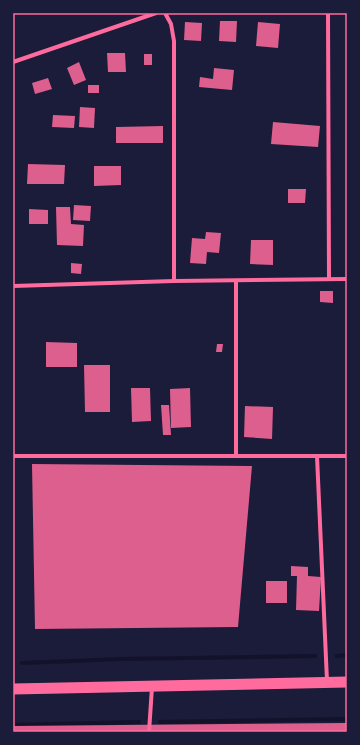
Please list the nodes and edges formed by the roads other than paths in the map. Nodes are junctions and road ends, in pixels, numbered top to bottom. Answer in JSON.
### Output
{"nodes":[{"id":1,"x":156,"y":13,"type":"edge"},
{"id":2,"x":165,"y":13,"type":"edge"},
{"id":3,"x":328,"y":13,"type":"edge"},
{"id":4,"x":13,"y":62,"type":"edge"},
{"id":5,"x":329,"y":279,"type":"junction"},
{"id":6,"x":347,"y":279,"type":"edge"},
{"id":7,"x":236,"y":280,"type":"junction"},
{"id":8,"x":174,"y":281,"type":"junction"},
{"id":9,"x":13,"y":286,"type":"edge"},
{"id":10,"x":13,"y":456,"type":"edge"},
{"id":11,"x":236,"y":456,"type":"junction"},
{"id":12,"x":317,"y":456,"type":"junction"},
{"id":13,"x":347,"y":456,"type":"edge"},
{"id":14,"x":347,"y":682,"type":"edge"},
{"id":15,"x":327,"y":683,"type":"junction"},
{"id":16,"x":152,"y":686,"type":"junction"},
{"id":17,"x":13,"y":689,"type":"edge"},
{"id":18,"x":149,"y":732,"type":"edge"}],
"edges":[{"from":1,"to":4,"type":"street"},
{"from":2,"to":8,"type":"street"},
{"from":3,"to":5,"type":"street"},
{"from":5,"to":6,"type":"street"},
{"from":5,"to":7,"type":"street"},
{"from":7,"to":8,"type":"street"},
{"from":7,"to":11,"type":"street"},
{"from":8,"to":9,"type":"street"},
{"from":10,"to":11,"type":"street"},
{"from":11,"to":12,"type":"street"},
{"from":12,"to":13,"type":"street"},
{"from":12,"to":15,"type":"street"},
{"from":14,"to":15,"type":"highway"},
{"from":15,"to":16,"type":"highway"},
{"from":16,"to":17,"type":"highway"},
{"from":16,"to":18,"type":"street"}]}
